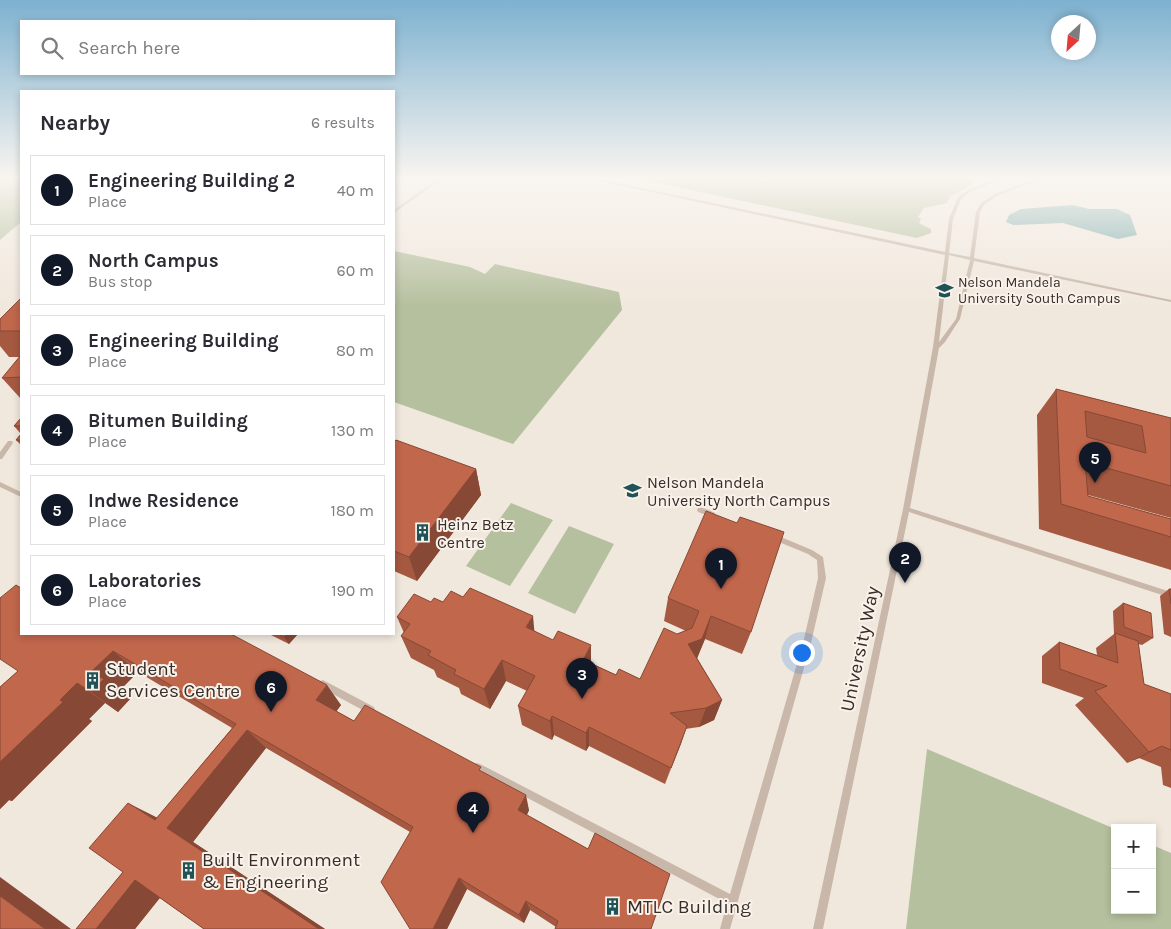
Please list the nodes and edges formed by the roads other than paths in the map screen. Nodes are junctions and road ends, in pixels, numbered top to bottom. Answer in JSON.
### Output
{"nodes":[{"id":1,"x":786,"y":220,"type":"edge"},
{"id":2,"x":951,"y":220,"type":"edge"},
{"id":3,"x":978,"y":220,"type":"edge"},
{"id":4,"x":948,"y":254,"type":"junction"},
{"id":5,"x":972,"y":259,"type":"junction"},
{"id":6,"x":1171,"y":301,"type":"edge"},
{"id":7,"x":936,"y":346,"type":"junction"},
{"id":8,"x":10,"y":443,"type":"dead end"},
{"id":9,"x":0,"y":458,"type":"edge"},
{"id":10,"x":0,"y":484,"type":"edge"},
{"id":11,"x":20,"y":494,"type":"edge"},
{"id":12,"x":906,"y":509,"type":"junction"},
{"id":13,"x":700,"y":510,"type":"dead end"},
{"id":14,"x":718,"y":516,"type":"edge"},
{"id":15,"x":771,"y":536,"type":"edge"},
{"id":16,"x":1171,"y":595,"type":"edge"},
{"id":17,"x":314,"y":680,"type":"edge"},
{"id":18,"x":384,"y":717,"type":"edge"},
{"id":19,"x":471,"y":764,"type":"edge"},
{"id":20,"x":733,"y":901,"type":"junction"},
{"id":21,"x":725,"y":929,"type":"edge"},
{"id":22,"x":818,"y":929,"type":"edge"}],
"edges":[{"from":1,"to":4,"type":"lane"},
{"from":2,"to":4,"type":"lane","name":"University Way"},
{"from":3,"to":5,"type":"lane"},
{"from":4,"to":5,"type":"lane"},
{"from":4,"to":7,"type":"lane","name":"University Way"},
{"from":5,"to":6,"type":"lane"},
{"from":5,"to":7,"type":"lane"},
{"from":7,"to":12,"type":"lane","name":"University Way"},
{"from":8,"to":9,"type":"lane"},
{"from":10,"to":11,"type":"lane"},
{"from":12,"to":16,"type":"lane"},
{"from":12,"to":22,"type":"lane","name":"University Way"},
{"from":13,"to":14,"type":"lane"},
{"from":15,"to":20,"type":"lane"},
{"from":17,"to":18,"type":"lane"},
{"from":19,"to":20,"type":"lane"},
{"from":20,"to":21,"type":"lane"}]}
